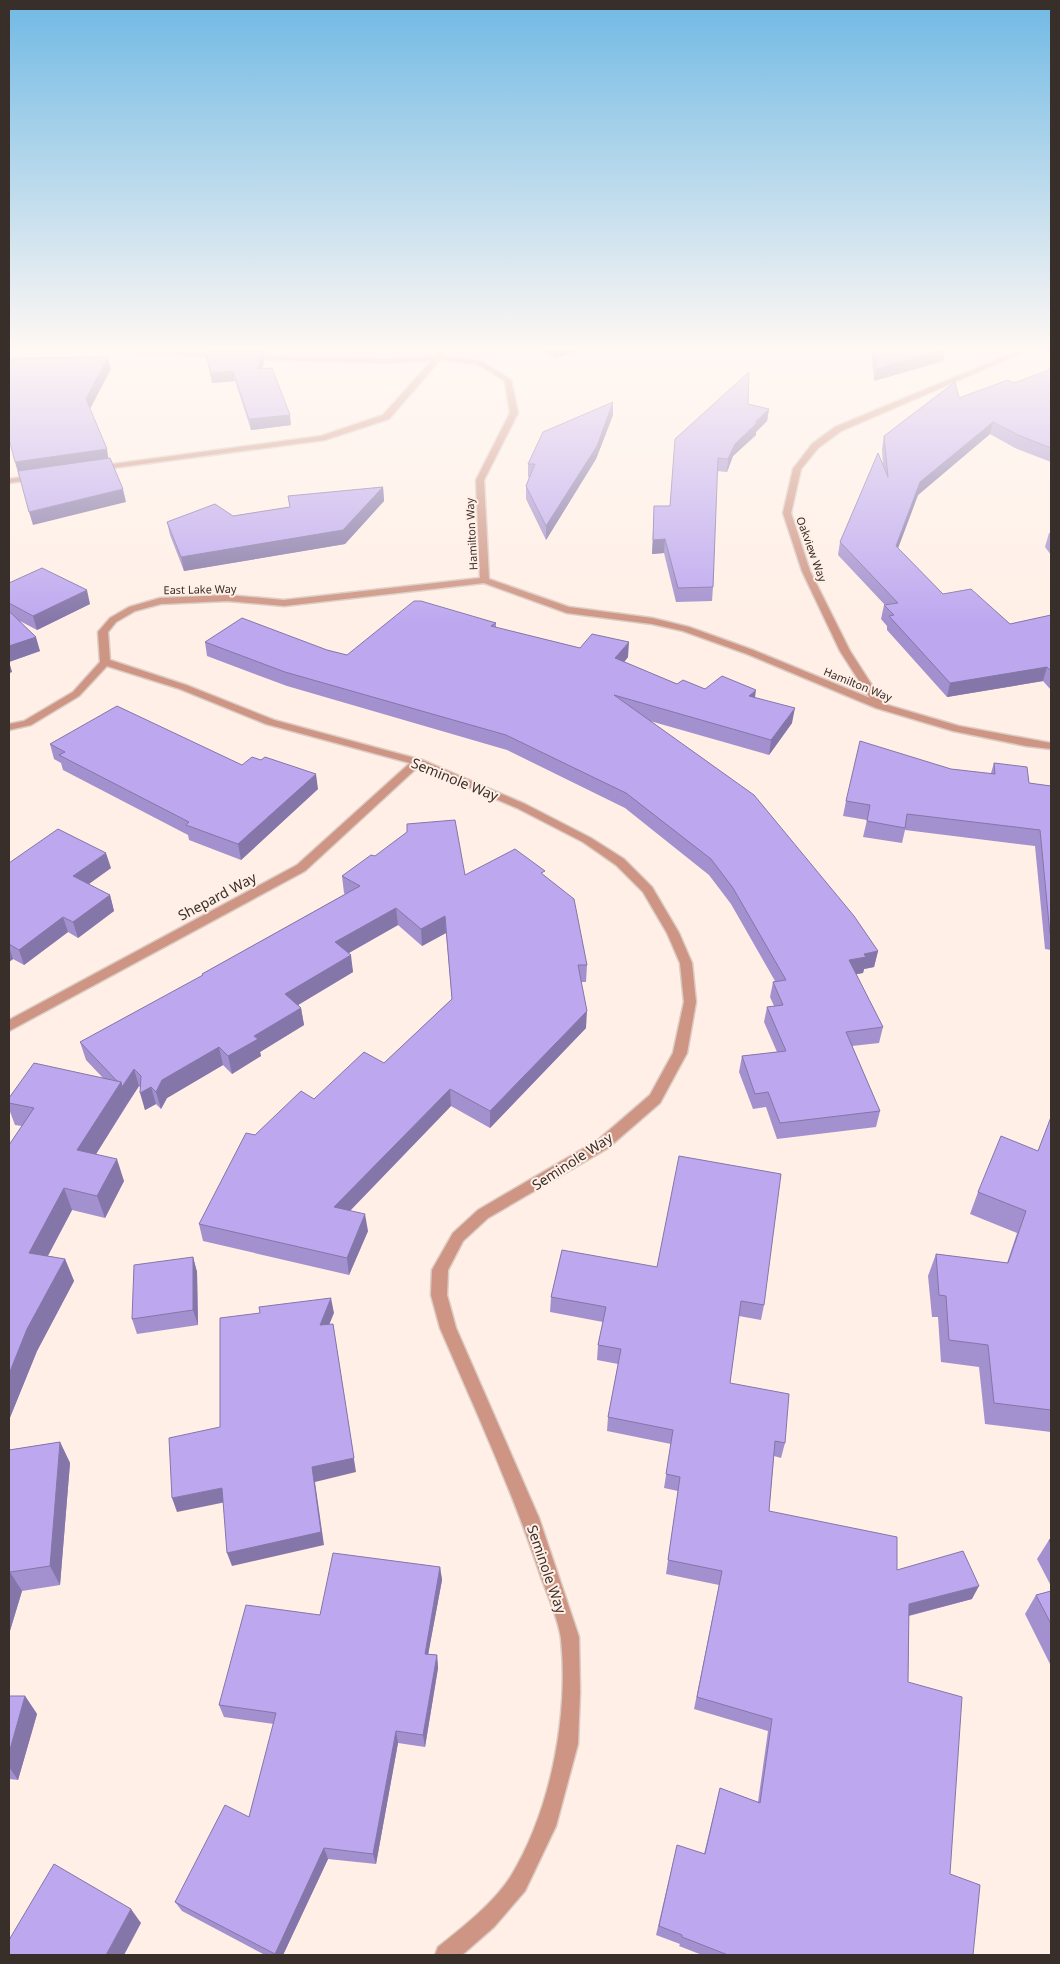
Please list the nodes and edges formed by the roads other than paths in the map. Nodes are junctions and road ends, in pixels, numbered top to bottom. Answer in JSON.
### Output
{"nodes":[{"id":1,"x":308,"y":440,"type":"edge"},
{"id":2,"x":500,"y":440,"type":"edge"},
{"id":3,"x":824,"y":440,"type":"edge"},
{"id":4,"x":87,"y":469,"type":"edge"},
{"id":5,"x":48,"y":475,"type":"edge"},
{"id":6,"x":9,"y":480,"type":"edge"},
{"id":7,"x":485,"y":580,"type":"junction"},
{"id":8,"x":104,"y":662,"type":"junction"},
{"id":9,"x":880,"y":706,"type":"junction"},
{"id":10,"x":9,"y":727,"type":"edge"},
{"id":11,"x":1051,"y":746,"type":"edge"},
{"id":12,"x":418,"y":762,"type":"junction"},
{"id":13,"x":9,"y":1026,"type":"edge"},
{"id":14,"x":446,"y":1955,"type":"edge"}],
"edges":[{"from":1,"to":4,"type":"street"},
{"from":2,"to":7,"type":"street","name":"Hamilton Way"},
{"from":3,"to":9,"type":"street","name":"Oakview Way"},
{"from":5,"to":6,"type":"street"},
{"from":7,"to":8,"type":"street","name":"East Lake Way"},
{"from":7,"to":9,"type":"street","name":"Hamilton Way"},
{"from":8,"to":10,"type":"street"},
{"from":8,"to":12,"type":"street","name":"Seminole Way"},
{"from":9,"to":11,"type":"street","name":"Hamilton Way"},
{"from":12,"to":13,"type":"street","name":"Shepard Way"},
{"from":12,"to":14,"type":"street","name":"Seminole Way"}]}
